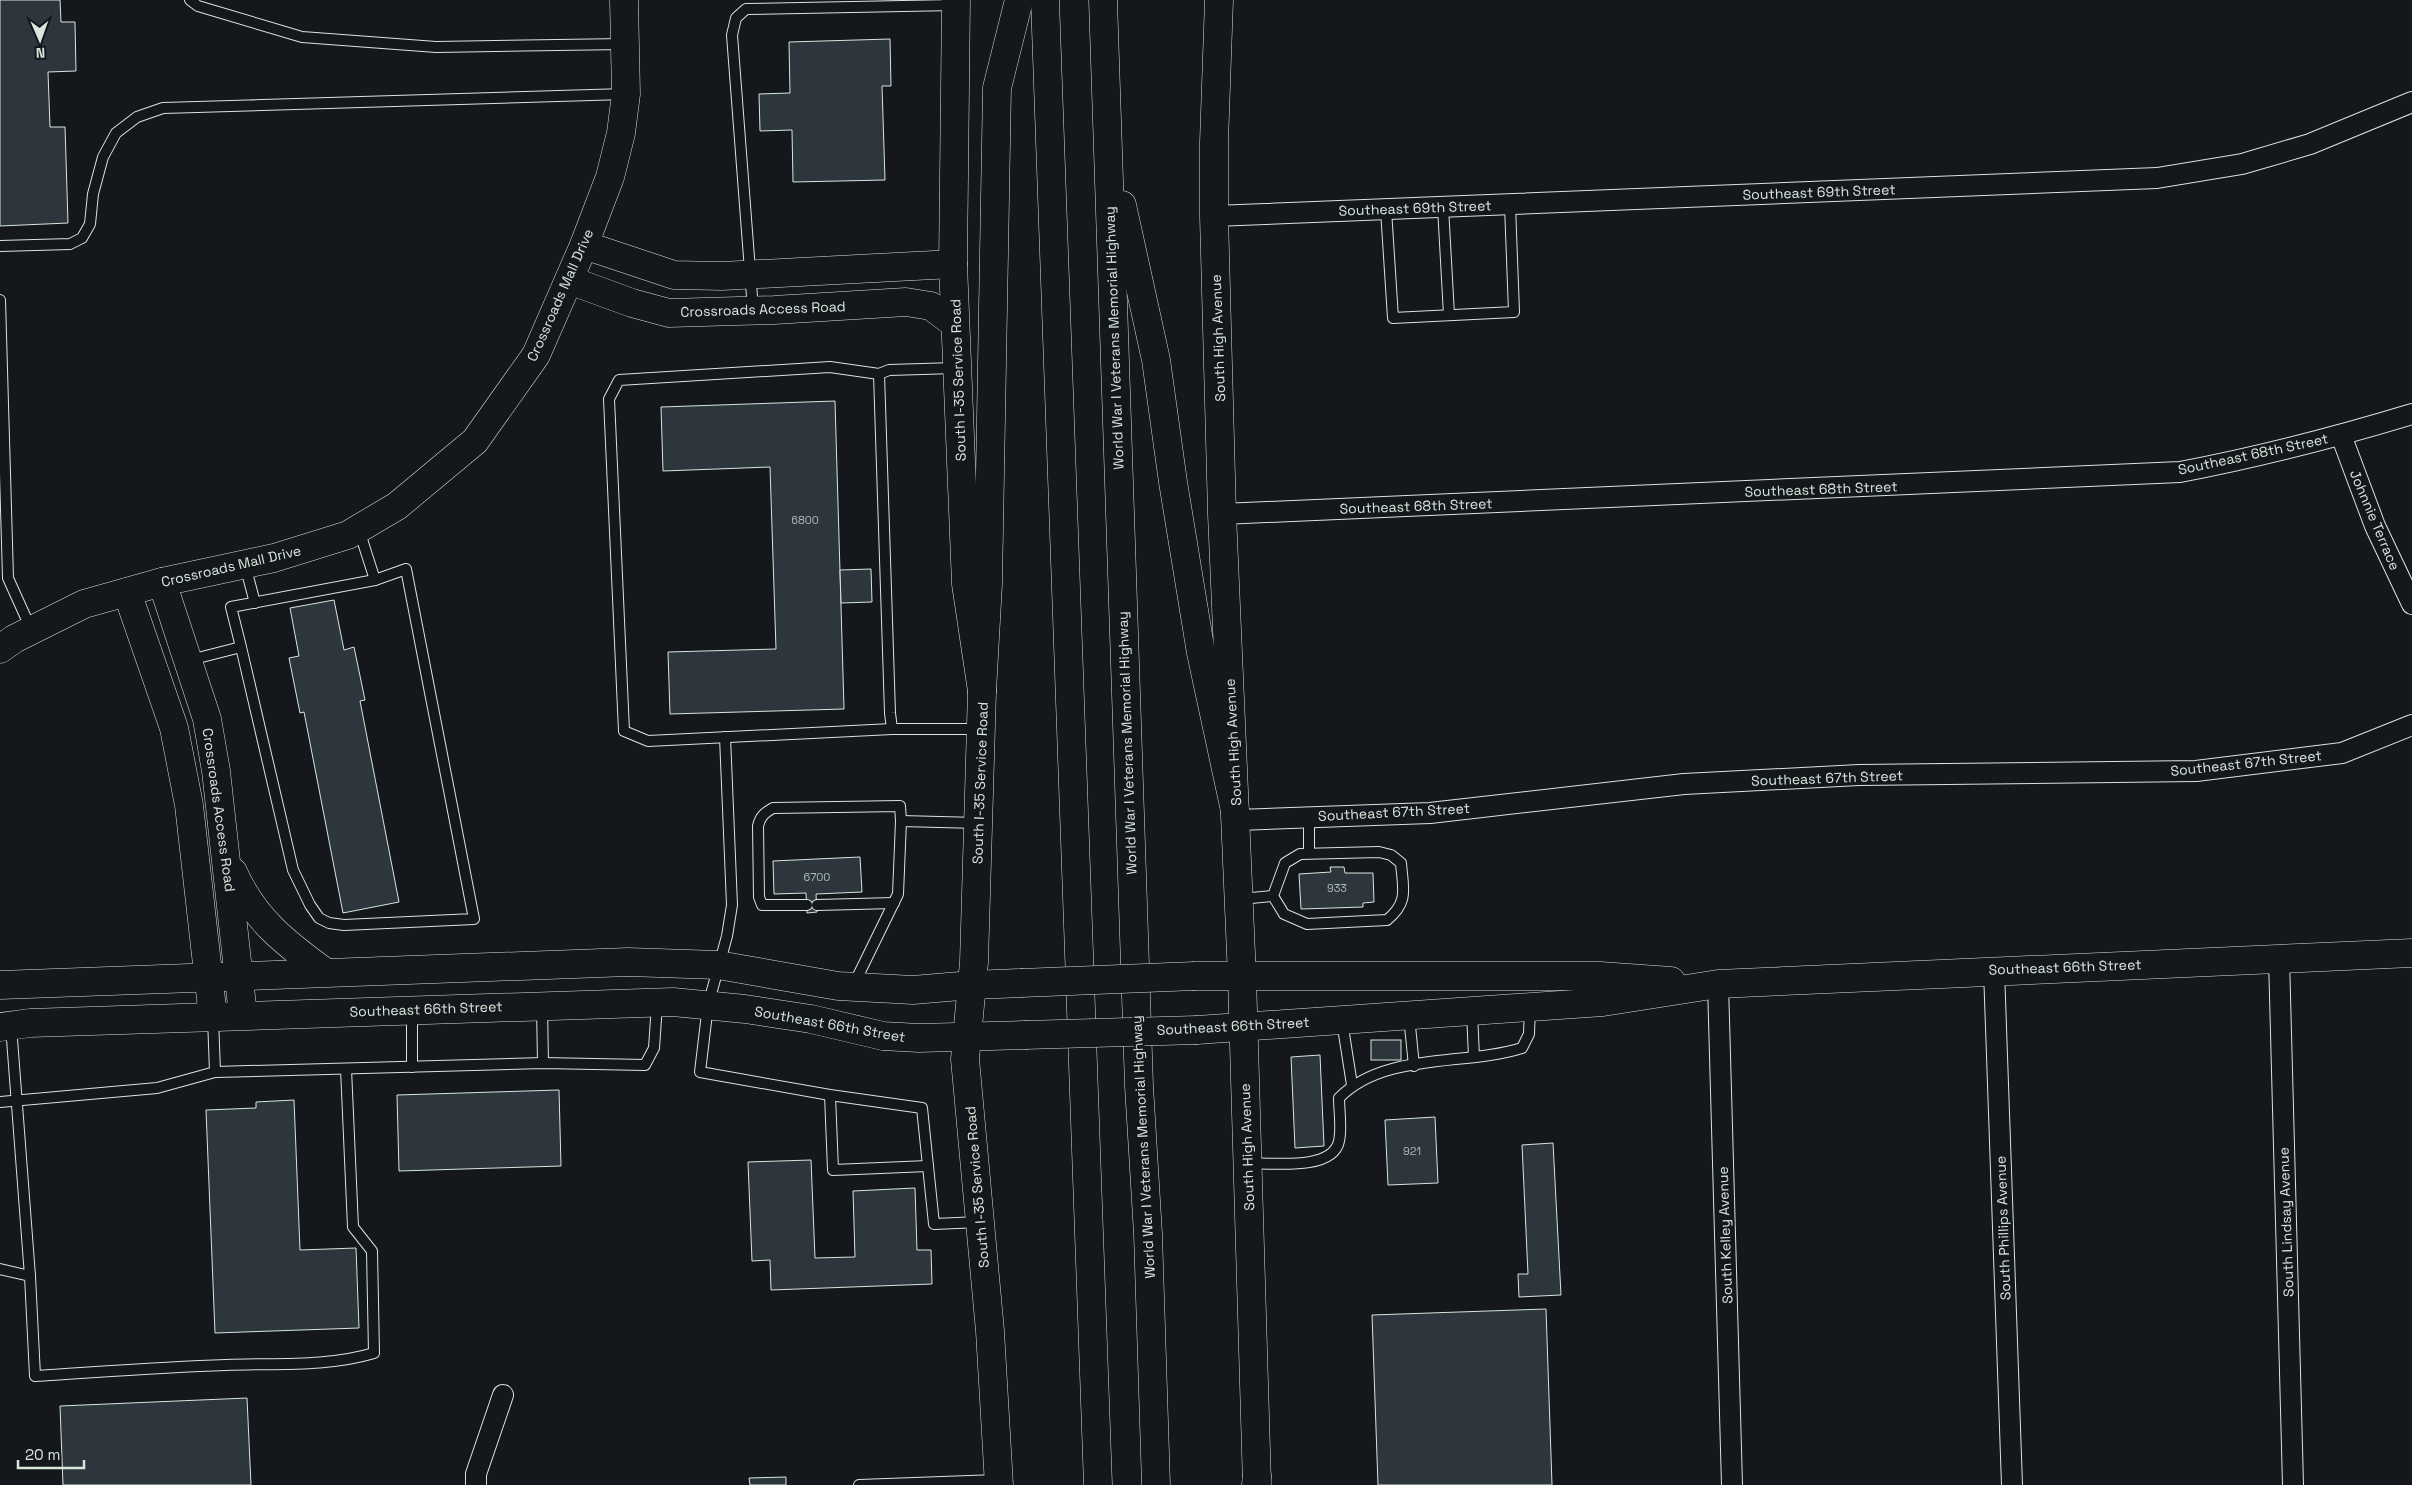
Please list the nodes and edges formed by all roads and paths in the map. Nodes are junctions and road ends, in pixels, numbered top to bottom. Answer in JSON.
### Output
{"nodes":[{"id":1,"x":190,"y":0,"type":"edge"},
{"id":2,"x":624,"y":0,"type":"edge"},
{"id":3,"x":1020,"y":0,"type":"edge"},
{"id":4,"x":1045,"y":0,"type":"edge"},
{"id":5,"x":1103,"y":0,"type":"edge"},
{"id":6,"x":1220,"y":0,"type":"edge"},
{"id":7,"x":956,"y":2,"type":"edge"},
{"id":8,"x":880,"y":3,"type":"edge"},
{"id":9,"x":763,"y":4,"type":"edge"},
{"id":10,"x":626,"y":44,"type":"junction"},
{"id":11,"x":626,"y":94,"type":"junction"},
{"id":12,"x":2412,"y":102,"type":"edge"},
{"id":13,"x":1108,"y":141,"type":"junction"},
{"id":14,"x":1510,"y":205,"type":"junction"},
{"id":15,"x":1443,"y":207,"type":"junction"},
{"id":16,"x":1386,"y":210,"type":"junction"},
{"id":17,"x":1214,"y":216,"type":"junction"},
{"id":18,"x":584,"y":245,"type":"junction"},
{"id":19,"x":0,"y":246,"type":"edge"},
{"id":20,"x":953,"y":264,"type":"junction"},
{"id":21,"x":751,"y":274,"type":"junction"},
{"id":22,"x":569,"y":280,"type":"junction"},
{"id":23,"x":0,"y":300,"type":"edge"},
{"id":24,"x":753,"y":310,"type":"junction"},
{"id":25,"x":1449,"y":315,"type":"junction"},
{"id":26,"x":955,"y":324,"type":"junction"},
{"id":27,"x":957,"y":368,"type":"junction"},
{"id":28,"x":880,"y":374,"type":"junction"},
{"id":29,"x":2412,"y":414,"type":"edge"},
{"id":30,"x":2341,"y":435,"type":"junction"},
{"id":31,"x":1222,"y":514,"type":"junction"},
{"id":32,"x":359,"y":529,"type":"junction"},
{"id":33,"x":245,"y":564,"type":"junction"},
{"id":34,"x":375,"y":580,"type":"junction"},
{"id":35,"x":162,"y":582,"type":"junction"},
{"id":36,"x":127,"y":592,"type":"junction"},
{"id":37,"x":255,"y":603,"type":"junction"},
{"id":38,"x":2412,"y":604,"type":"edge"},
{"id":39,"x":32,"y":630,"type":"junction"},
{"id":40,"x":242,"y":647,"type":"junction"},
{"id":41,"x":0,"y":649,"type":"edge"},
{"id":42,"x":188,"y":660,"type":"junction"},
{"id":43,"x":982,"y":691,"type":"junction"},
{"id":44,"x":2412,"y":724,"type":"edge"},
{"id":45,"x":892,"y":729,"type":"junction"},
{"id":46,"x":981,"y":729,"type":"junction"},
{"id":47,"x":725,"y":738,"type":"junction"},
{"id":48,"x":1309,"y":817,"type":"junction"},
{"id":49,"x":1237,"y":820,"type":"junction"},
{"id":50,"x":901,"y":821,"type":"junction"},
{"id":51,"x":979,"y":823,"type":"junction"},
{"id":52,"x":1309,"y":853,"type":"junction"},
{"id":53,"x":227,"y":859,"type":"junction"},
{"id":54,"x":1273,"y":896,"type":"junction"},
{"id":55,"x":1240,"y":899,"type":"junction"},
{"id":56,"x":894,"y":903,"type":"junction"},
{"id":57,"x":2412,"y":953,"type":"edge"},
{"id":58,"x":2279,"y":958,"type":"junction"},
{"id":59,"x":718,"y":965,"type":"junction"},
{"id":60,"x":1994,"y":970,"type":"junction"},
{"id":61,"x":325,"y":972,"type":"junction"},
{"id":62,"x":240,"y":975,"type":"junction"},
{"id":63,"x":208,"y":976,"type":"junction"},
{"id":64,"x":1242,"y":977,"type":"junction"},
{"id":65,"x":972,"y":984,"type":"junction"},
{"id":66,"x":1718,"y":984,"type":"junction"},
{"id":67,"x":0,"y":985,"type":"edge"},
{"id":68,"x":853,"y":986,"type":"junction"},
{"id":69,"x":657,"y":1002,"type":"junction"},
{"id":70,"x":542,"y":1005,"type":"junction"},
{"id":71,"x":708,"y":1006,"type":"junction"},
{"id":72,"x":1530,"y":1007,"type":"junction"},
{"id":73,"x":412,"y":1010,"type":"junction"},
{"id":74,"x":1472,"y":1011,"type":"junction"},
{"id":75,"x":1408,"y":1015,"type":"junction"},
{"id":76,"x":213,"y":1016,"type":"junction"},
{"id":77,"x":243,"y":1016,"type":"junction"},
{"id":78,"x":1342,"y":1020,"type":"junction"},
{"id":79,"x":6,"y":1026,"type":"edge"},
{"id":80,"x":1243,"y":1026,"type":"junction"},
{"id":81,"x":967,"y":1037,"type":"junction"},
{"id":82,"x":1474,"y":1058,"type":"junction"},
{"id":83,"x":543,"y":1063,"type":"junction"},
{"id":84,"x":1414,"y":1066,"type":"junction"},
{"id":85,"x":412,"y":1067,"type":"junction"},
{"id":86,"x":346,"y":1069,"type":"junction"},
{"id":87,"x":215,"y":1072,"type":"junction"},
{"id":88,"x":1352,"y":1085,"type":"junction"},
{"id":89,"x":830,"y":1095,"type":"junction"},
{"id":90,"x":19,"y":1100,"type":"junction"},
{"id":91,"x":0,"y":1102,"type":"edge"},
{"id":92,"x":1248,"y":1163,"type":"junction"},
{"id":93,"x":928,"y":1166,"type":"junction"},
{"id":94,"x":981,"y":1222,"type":"junction"},
{"id":95,"x":0,"y":1269,"type":"edge"},
{"id":96,"x":30,"y":1276,"type":"junction"},
{"id":97,"x":503,"y":1395,"type":"dead end"},
{"id":98,"x":999,"y":1482,"type":"edge"},
{"id":99,"x":1257,"y":1482,"type":"edge"},
{"id":100,"x":476,"y":1485,"type":"edge"},
{"id":101,"x":859,"y":1485,"type":"edge"},
{"id":102,"x":1098,"y":1485,"type":"edge"},
{"id":103,"x":1156,"y":1485,"type":"edge"},
{"id":104,"x":1732,"y":1485,"type":"edge"},
{"id":105,"x":2012,"y":1485,"type":"edge"},
{"id":106,"x":2293,"y":1485,"type":"edge"}],
"edges":[{"from":1,"to":10,"type":"lane"},
{"from":2,"to":10,"type":"main road","name":"Crossroads Mall Drive"},
{"from":3,"to":43,"type":"main road"},
{"from":4,"to":102,"type":"main road"},
{"from":5,"to":13,"type":"main road","name":"World War I Veterans Memorial Highway"},
{"from":6,"to":17,"type":"main road","name":"South High Avenue"},
{"from":7,"to":8,"type":"lane"},
{"from":7,"to":20,"type":"main road","name":"South I-35 Service Road"},
{"from":8,"to":9,"type":"lane"},
{"from":9,"to":21,"type":"lane"},
{"from":10,"to":11,"type":"main road","name":"Crossroads Mall Drive"},
{"from":11,"to":18,"type":"main road","name":"Crossroads Mall Drive"},
{"from":11,"to":19,"type":"lane"},
{"from":12,"to":14,"type":"street","name":"Southeast 69th Street"},
{"from":13,"to":49,"type":"main road"},
{"from":13,"to":103,"type":"main road","name":"World War I Veterans Memorial Highway"},
{"from":14,"to":15,"type":"street","name":"Southeast 69th Street"},
{"from":14,"to":25,"type":"lane"},
{"from":15,"to":16,"type":"street","name":"Southeast 69th Street"},
{"from":15,"to":25,"type":"lane"},
{"from":16,"to":17,"type":"street","name":"Southeast 69th Street"},
{"from":16,"to":25,"type":"lane"},
{"from":17,"to":31,"type":"main road","name":"South High Avenue"},
{"from":18,"to":21,"type":"main road"},
{"from":18,"to":22,"type":"main road","name":"Crossroads Mall Drive"},
{"from":20,"to":21,"type":"main road"},
{"from":20,"to":26,"type":"main road","name":"South I-35 Service Road"},
{"from":21,"to":24,"type":"lane"},
{"from":22,"to":24,"type":"main road","name":"Crossroads Access Road"},
{"from":22,"to":32,"type":"main road","name":"Crossroads Mall Drive"},
{"from":23,"to":39,"type":"lane"},
{"from":24,"to":26,"type":"main road","name":"Crossroads Access Road"},
{"from":26,"to":27,"type":"main road","name":"South I-35 Service Road"},
{"from":27,"to":28,"type":"lane"},
{"from":27,"to":43,"type":"main road","name":"South I-35 Service Road"},
{"from":28,"to":45,"type":"lane"},
{"from":28,"to":47,"type":"lane"},
{"from":29,"to":30,"type":"street","name":"Southeast 68th Street"},
{"from":30,"to":31,"type":"street","name":"Southeast 68th Street"},
{"from":30,"to":38,"type":"street","name":"Johnnie Terrace"},
{"from":31,"to":49,"type":"main road","name":"South High Avenue"},
{"from":32,"to":33,"type":"main road","name":"Crossroads Mall Drive"},
{"from":32,"to":34,"type":"lane"},
{"from":33,"to":35,"type":"main road","name":"Crossroads Mall Drive"},
{"from":33,"to":37,"type":"lane"},
{"from":34,"to":37,"type":"lane"},
{"from":34,"to":40,"type":"lane"},
{"from":35,"to":36,"type":"main road","name":"Crossroads Mall Drive"},
{"from":35,"to":42,"type":"main road","name":"Crossroads Access Road"},
{"from":36,"to":39,"type":"main road","name":"Crossroads Mall Drive"},
{"from":36,"to":63,"type":"main road","name":"Crossroads Access Road"},
{"from":37,"to":40,"type":"lane"},
{"from":39,"to":41,"type":"main road","name":"Crossroads Mall Drive"},
{"from":40,"to":42,"type":"lane"},
{"from":42,"to":53,"type":"main road","name":"Crossroads Access Road"},
{"from":43,"to":46,"type":"main road","name":"South I-35 Service Road"},
{"from":44,"to":48,"type":"street","name":"Southeast 67th Street"},
{"from":45,"to":46,"type":"lane"},
{"from":45,"to":47,"type":"lane"},
{"from":46,"to":51,"type":"main road","name":"South I-35 Service Road"},
{"from":47,"to":59,"type":"lane"},
{"from":48,"to":49,"type":"street","name":"Southeast 67th Street"},
{"from":48,"to":52,"type":"lane"},
{"from":49,"to":55,"type":"main road","name":"South High Avenue"},
{"from":50,"to":51,"type":"lane"},
{"from":50,"to":56,"type":"lane"},
{"from":50,"to":56,"type":"lane"},
{"from":51,"to":65,"type":"main road","name":"South I-35 Service Road"},
{"from":52,"to":54,"type":"lane"},
{"from":52,"to":54,"type":"lane"},
{"from":53,"to":61,"type":"main road"},
{"from":53,"to":62,"type":"main road","name":"Crossroads Access Road"},
{"from":54,"to":55,"type":"lane"},
{"from":55,"to":64,"type":"main road","name":"South High Avenue"},
{"from":56,"to":68,"type":"lane"},
{"from":57,"to":58,"type":"main road","name":"Southeast 66th Street"},
{"from":58,"to":60,"type":"main road","name":"Southeast 66th Street"},
{"from":58,"to":106,"type":"street","name":"South Lindsay Avenue"},
{"from":59,"to":61,"type":"main road","name":"Southeast 66th Street"},
{"from":59,"to":68,"type":"main road","name":"Southeast 66th Street"},
{"from":59,"to":71,"type":"lane"},
{"from":60,"to":66,"type":"main road","name":"Southeast 66th Street"},
{"from":60,"to":105,"type":"street","name":"South Phillips Avenue"},
{"from":61,"to":62,"type":"main road","name":"Southeast 66th Street"},
{"from":62,"to":63,"type":"main road","name":"Southeast 66th Street"},
{"from":62,"to":77,"type":"main road","name":"Crossroads Access Road"},
{"from":63,"to":67,"type":"main road","name":"Southeast 66th Street"},
{"from":63,"to":76,"type":"main road","name":"Crossroads Access Road"},
{"from":64,"to":65,"type":"main road","name":"Southeast 66th Street","bridge":true},
{"from":64,"to":66,"type":"main road","name":"Southeast 66th Street"},
{"from":64,"to":80,"type":"main road","name":"South High Avenue"},
{"from":65,"to":68,"type":"main road","name":"Southeast 66th Street"},
{"from":65,"to":81,"type":"main road","name":"South I-35 Service Road"},
{"from":66,"to":72,"type":"main road","name":"Southeast 66th Street"},
{"from":66,"to":104,"type":"street","name":"South Kelley Avenue"},
{"from":69,"to":70,"type":"main road","name":"Southeast 66th Street"},
{"from":69,"to":71,"type":"main road","name":"Southeast 66th Street"},
{"from":69,"to":83,"type":"lane"},
{"from":70,"to":73,"type":"main road","name":"Southeast 66th Street"},
{"from":70,"to":83,"type":"lane"},
{"from":71,"to":81,"type":"main road","name":"Southeast 66th Street"},
{"from":71,"to":89,"type":"lane"},
{"from":72,"to":74,"type":"main road","name":"Southeast 66th Street"},
{"from":72,"to":82,"type":"lane"},
{"from":73,"to":77,"type":"main road","name":"Southeast 66th Street"},
{"from":73,"to":85,"type":"lane"},
{"from":74,"to":75,"type":"main road","name":"Southeast 66th Street"},
{"from":74,"to":82,"type":"lane"},
{"from":75,"to":78,"type":"main road","name":"Southeast 66th Street"},
{"from":75,"to":84,"type":"lane"},
{"from":76,"to":77,"type":"main road","name":"Southeast 66th Street"},
{"from":76,"to":79,"type":"main road","name":"Southeast 66th Street"},
{"from":76,"to":87,"type":"lane"},
{"from":78,"to":80,"type":"main road","name":"Southeast 66th Street"},
{"from":78,"to":88,"type":"lane"},
{"from":79,"to":90,"type":"lane"},
{"from":80,"to":81,"type":"main road","name":"Southeast 66th Street","bridge":true},
{"from":80,"to":92,"type":"main road","name":"South High Avenue"},
{"from":81,"to":94,"type":"main road","name":"South I-35 Service Road"},
{"from":82,"to":84,"type":"lane"},
{"from":83,"to":85,"type":"lane"},
{"from":84,"to":88,"type":"lane"},
{"from":85,"to":86,"type":"lane"},
{"from":86,"to":87,"type":"lane"},
{"from":86,"to":96,"type":"lane"},
{"from":87,"to":90,"type":"lane"},
{"from":88,"to":92,"type":"lane"},
{"from":89,"to":93,"type":"lane"},
{"from":89,"to":93,"type":"lane"},
{"from":90,"to":91,"type":"lane"},
{"from":90,"to":96,"type":"lane"},
{"from":92,"to":99,"type":"main road","name":"South High Avenue"},
{"from":93,"to":94,"type":"lane"},
{"from":94,"to":98,"type":"main road","name":"South I-35 Service Road"},
{"from":95,"to":96,"type":"lane"},
{"from":97,"to":100,"type":"street"},
{"from":98,"to":101,"type":"lane"}]}
